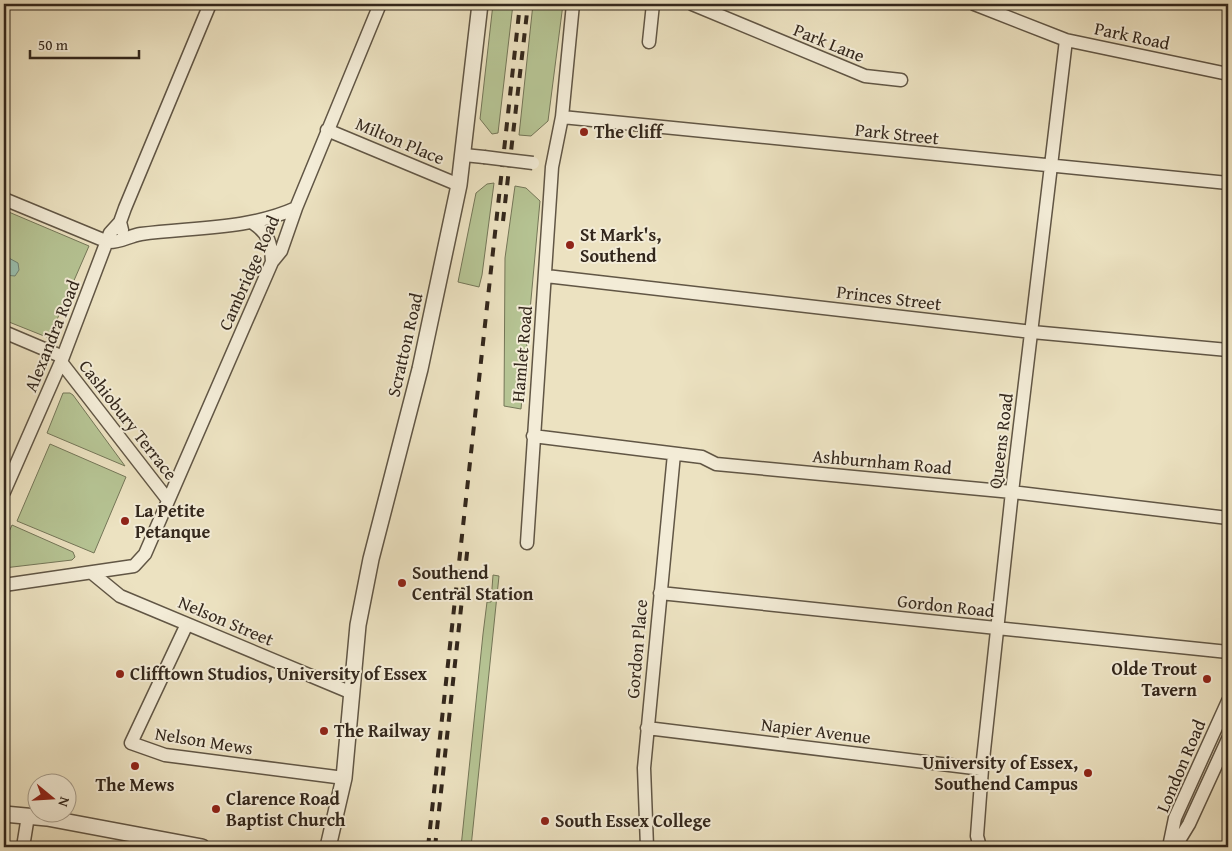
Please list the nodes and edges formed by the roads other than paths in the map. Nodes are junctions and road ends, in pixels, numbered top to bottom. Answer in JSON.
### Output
{"nodes":[{"id":1,"x":210,"y":4,"type":"edge"},
{"id":2,"x":380,"y":4,"type":"edge"},
{"id":3,"x":480,"y":4,"type":"edge"},
{"id":4,"x":573,"y":4,"type":"edge"},
{"id":5,"x":653,"y":4,"type":"edge"},
{"id":6,"x":692,"y":4,"type":"edge"},
{"id":7,"x":974,"y":4,"type":"edge"},
{"id":8,"x":990,"y":7,"type":"edge"},
{"id":9,"x":1066,"y":40,"type":"junction"},
{"id":10,"x":649,"y":42,"type":"dead end"},
{"id":11,"x":1228,"y":74,"type":"edge"},
{"id":12,"x":901,"y":80,"type":"dead end"},
{"id":13,"x":562,"y":117,"type":"junction"},
{"id":14,"x":327,"y":130,"type":"junction"},
{"id":15,"x":464,"y":156,"type":"junction"},
{"id":16,"x":1051,"y":166,"type":"junction"},
{"id":17,"x":552,"y":167,"type":"junction"},
{"id":18,"x":1228,"y":183,"type":"edge"},
{"id":19,"x":459,"y":185,"type":"junction"},
{"id":20,"x":4,"y":199,"type":"edge"},
{"id":21,"x":296,"y":208,"type":"junction"},
{"id":22,"x":120,"y":222,"type":"junction"},
{"id":23,"x":254,"y":223,"type":"junction"},
{"id":24,"x":126,"y":238,"type":"junction"},
{"id":25,"x":108,"y":242,"type":"junction"},
{"id":26,"x":272,"y":262,"type":"junction"},
{"id":27,"x":546,"y":276,"type":"junction"},
{"id":28,"x":4,"y":332,"type":"edge"},
{"id":29,"x":1032,"y":332,"type":"junction"},
{"id":30,"x":1228,"y":350,"type":"edge"},
{"id":31,"x":62,"y":360,"type":"junction"},
{"id":32,"x":533,"y":436,"type":"junction"},
{"id":33,"x":674,"y":454,"type":"junction"},
{"id":34,"x":4,"y":492,"type":"edge"},
{"id":35,"x":1012,"y":492,"type":"junction"},
{"id":36,"x":168,"y":500,"type":"junction"},
{"id":37,"x":1228,"y":518,"type":"edge"},
{"id":38,"x":527,"y":543,"type":"dead end"},
{"id":39,"x":92,"y":573,"type":"junction"},
{"id":40,"x":4,"y":585,"type":"edge"},
{"id":41,"x":660,"y":593,"type":"junction"},
{"id":42,"x":187,"y":624,"type":"junction"},
{"id":43,"x":997,"y":629,"type":"junction"},
{"id":44,"x":1228,"y":652,"type":"edge"},
{"id":45,"x":352,"y":693,"type":"junction"},
{"id":46,"x":1228,"y":701,"type":"edge"},
{"id":47,"x":647,"y":728,"type":"junction"},
{"id":48,"x":1228,"y":739,"type":"edge"},
{"id":49,"x":982,"y":769,"type":"junction"},
{"id":50,"x":344,"y":778,"type":"junction"},
{"id":51,"x":4,"y":814,"type":"edge"},
{"id":52,"x":28,"y":816,"type":"joint"},
{"id":53,"x":76,"y":824,"type":"edge"},
{"id":54,"x":178,"y":845,"type":"edge"},
{"id":55,"x":23,"y":847,"type":"edge"},
{"id":56,"x":202,"y":847,"type":"edge"},
{"id":57,"x":328,"y":847,"type":"edge"},
{"id":58,"x":647,"y":847,"type":"edge"},
{"id":59,"x":980,"y":847,"type":"edge"},
{"id":60,"x":1169,"y":847,"type":"edge"},
{"id":61,"x":1175,"y":847,"type":"edge"}],
"edges":[{"from":1,"to":22,"type":"street","name":"Alexandra Road"},
{"from":2,"to":14,"type":"street","name":"Cambridge Road"},
{"from":3,"to":15,"type":"street","name":"Scratton Road"},
{"from":4,"to":13,"type":"street","name":"Hamlet Road"},
{"from":5,"to":10,"type":"street"},
{"from":6,"to":12,"type":"street","name":"Park Lane"},
{"from":7,"to":8,"type":"street","name":"Park Road"},
{"from":8,"to":9,"type":"street","name":"Park Road"},
{"from":9,"to":11,"type":"street","name":"Park Road"},
{"from":9,"to":16,"type":"street","name":"Queens Road"},
{"from":13,"to":16,"type":"street","name":"Park Street"},
{"from":13,"to":17,"type":"street","name":"Hamlet Road"},
{"from":14,"to":19,"type":"street","name":"Milton Place"},
{"from":14,"to":21,"type":"street","name":"Cambridge Road"},
{"from":15,"to":17,"type":"street","bridge":true},
{"from":15,"to":19,"type":"street","name":"Scratton Road"},
{"from":16,"to":18,"type":"street","name":"Park Street"},
{"from":16,"to":29,"type":"street","name":"Queens Road"},
{"from":17,"to":27,"type":"street","name":"Hamlet Road"},
{"from":19,"to":45,"type":"street","name":"Scratton Road"},
{"from":20,"to":25,"type":"street"},
{"from":21,"to":23,"type":"street"},
{"from":21,"to":26,"type":"street","name":"Cambridge Road"},
{"from":22,"to":24,"type":"street"},
{"from":22,"to":25,"type":"street","name":"Alexandra Road"},
{"from":23,"to":24,"type":"street"},
{"from":23,"to":26,"type":"street"},
{"from":24,"to":25,"type":"street"},
{"from":25,"to":31,"type":"street","name":"Alexandra Road"},
{"from":26,"to":36,"type":"street","name":"Cambridge Road"},
{"from":27,"to":29,"type":"street","name":"Princes Street"},
{"from":27,"to":32,"type":"street","name":"Hamlet Road"},
{"from":28,"to":31,"type":"street"},
{"from":29,"to":30,"type":"street","name":"Princes Street"},
{"from":29,"to":35,"type":"street","name":"Queens Road"},
{"from":31,"to":34,"type":"street","name":"Alexandra Road"},
{"from":31,"to":36,"type":"street","name":"Cashiobury Terrace"},
{"from":32,"to":33,"type":"street","name":"Ashburnham Road"},
{"from":32,"to":38,"type":"street","name":"Hamlet Road"},
{"from":33,"to":35,"type":"street","name":"Ashburnham Road"},
{"from":33,"to":41,"type":"street","name":"Gordon Place"},
{"from":35,"to":37,"type":"street","name":"Ashburnham Road"},
{"from":35,"to":43,"type":"street","name":"Queens Road"},
{"from":36,"to":39,"type":"street","name":"Cambridge Road"},
{"from":39,"to":40,"type":"street"},
{"from":39,"to":42,"type":"street","name":"Nelson Street"},
{"from":41,"to":43,"type":"street","name":"Gordon Road"},
{"from":41,"to":47,"type":"street","name":"Gordon Place"},
{"from":42,"to":45,"type":"street","name":"Nelson Street"},
{"from":42,"to":50,"type":"street","name":"Nelson Mews"},
{"from":43,"to":44,"type":"street","name":"Gordon Road"},
{"from":43,"to":49,"type":"street","name":"Queens Road"},
{"from":45,"to":50,"type":"street","name":"Scratton Road"},
{"from":46,"to":60,"type":"street","name":"London Road"},
{"from":47,"to":49,"type":"street","name":"Napier Avenue"},
{"from":47,"to":58,"type":"street","name":"Gordon Place"},
{"from":48,"to":61,"type":"street","name":"London Road"},
{"from":49,"to":59,"type":"street","name":"Queens Road"},
{"from":50,"to":57,"type":"street","name":"Scratton Road"},
{"from":51,"to":52,"type":"street"},
{"from":52,"to":55,"type":"street"},
{"from":53,"to":54,"type":"street"},
{"from":54,"to":56,"type":"street"}]}
